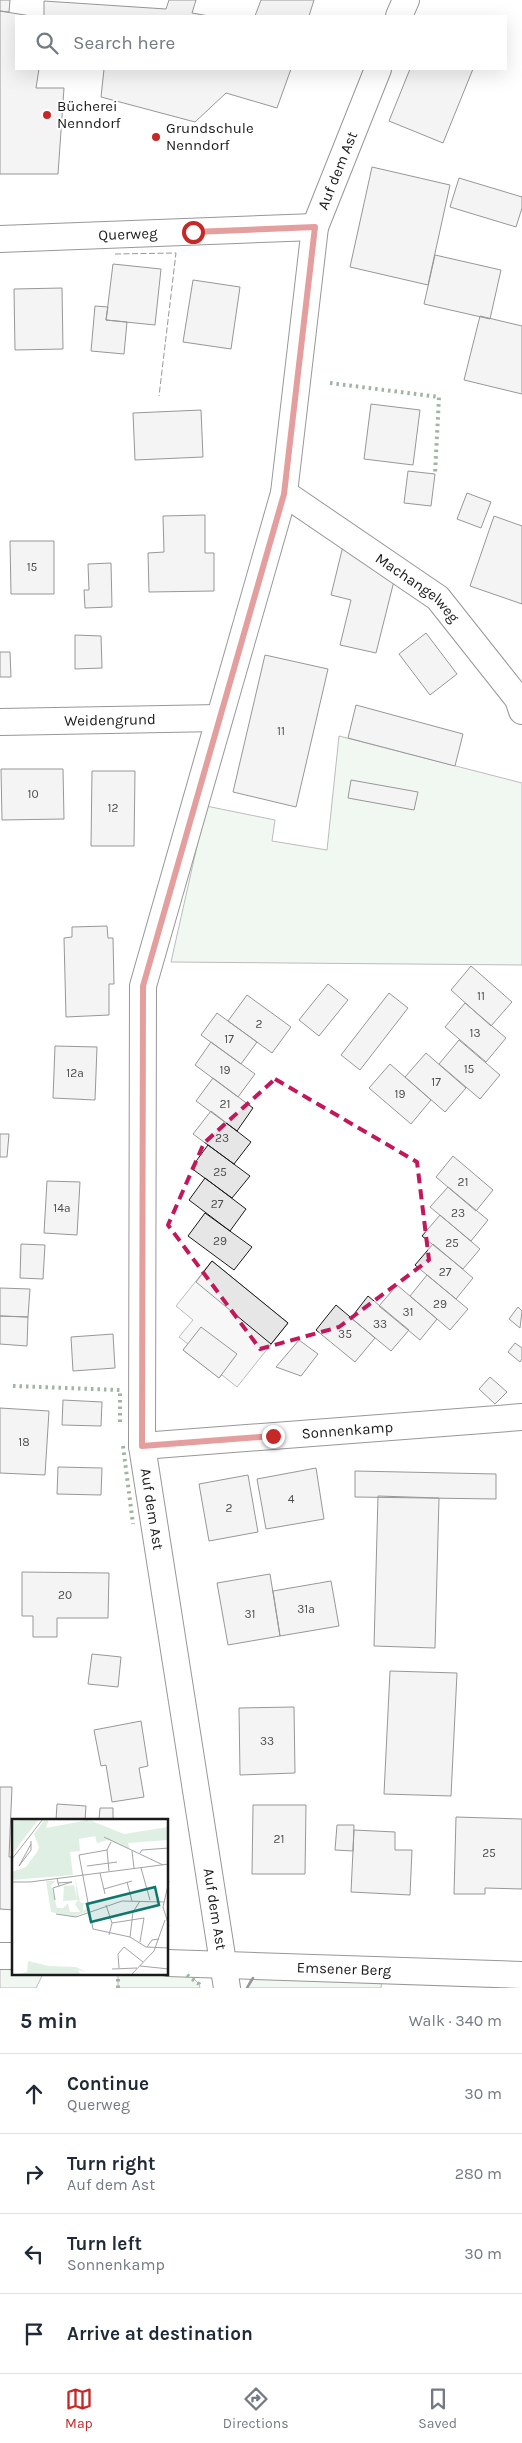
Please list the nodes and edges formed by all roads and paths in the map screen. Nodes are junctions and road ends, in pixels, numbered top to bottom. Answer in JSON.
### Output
{"nodes":[{"id":1,"x":406,"y":0,"type":"edge"},
{"id":2,"x":399,"y":15,"type":"edge"},
{"id":3,"x":378,"y":70,"type":"edge"},
{"id":4,"x":315,"y":227,"type":"junction"},
{"id":5,"x":0,"y":240,"type":"edge"},
{"id":6,"x":284,"y":494,"type":"junction"},
{"id":7,"x":522,"y":711,"type":"edge"},
{"id":8,"x":219,"y":718,"type":"junction"},
{"id":9,"x":0,"y":722,"type":"edge"},
{"id":10,"x":522,"y":1417,"type":"edge"},
{"id":11,"x":142,"y":1446,"type":"junction"},
{"id":12,"x":169,"y":1963,"type":"edge"},
{"id":13,"x":522,"y":1975,"type":"edge"},
{"id":14,"x":225,"y":1976,"type":"edge"}],
"edges":[{"from":1,"to":2,"type":"street"},
{"from":3,"to":4,"type":"street","name":"Auf dem Ast"},
{"from":4,"to":5,"type":"street","name":"Querweg"},
{"from":4,"to":6,"type":"street","name":"Auf dem Ast"},
{"from":6,"to":7,"type":"street","name":"Machangelweg"},
{"from":6,"to":8,"type":"street","name":"Auf dem Ast"},
{"from":8,"to":9,"type":"street","name":"Weidengrund"},
{"from":8,"to":11,"type":"street","name":"Auf dem Ast"},
{"from":10,"to":11,"type":"street","name":"Sonnenkamp"},
{"from":11,"to":14,"type":"street","name":"Auf dem Ast"},
{"from":12,"to":14,"type":"street","name":"Emsener Berg"},
{"from":13,"to":14,"type":"street","name":"Emsener Berg"}]}
